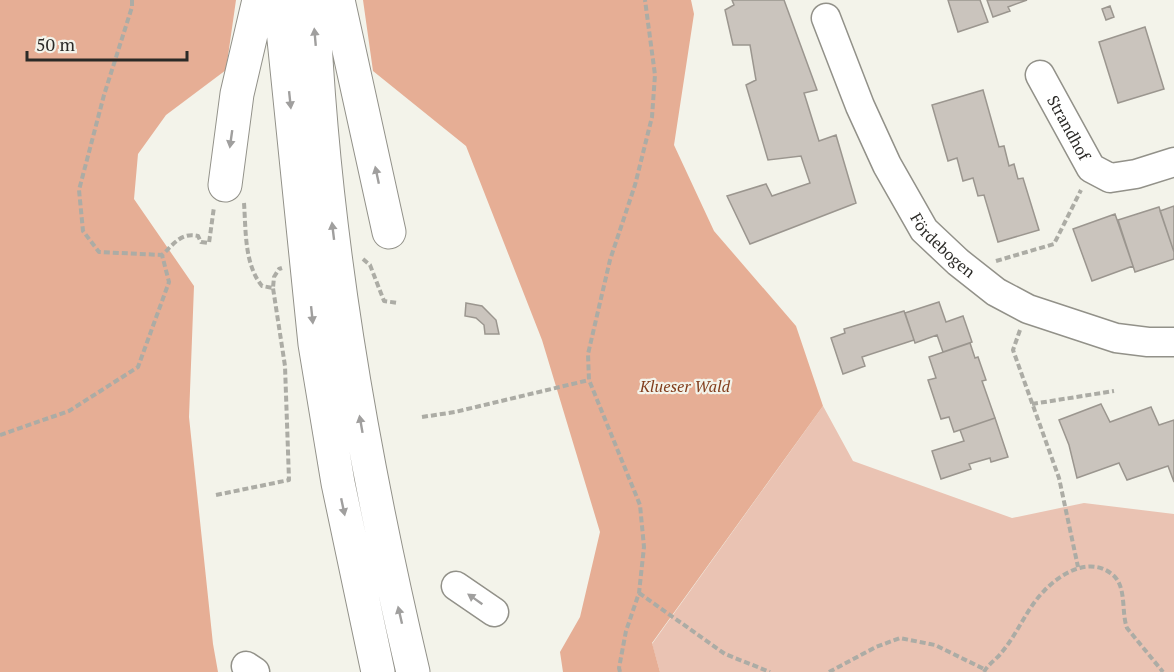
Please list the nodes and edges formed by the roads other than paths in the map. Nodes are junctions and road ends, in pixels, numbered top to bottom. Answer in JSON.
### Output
{"nodes":[{"id":1,"x":259,"y":0,"type":"edge"},
{"id":2,"x":280,"y":0,"type":"edge"},
{"id":3,"x":313,"y":0,"type":"edge"},
{"id":4,"x":338,"y":0,"type":"edge"},
{"id":5,"x":826,"y":18,"type":"dead end"},
{"id":6,"x":1040,"y":75,"type":"dead end"},
{"id":7,"x":1174,"y":162,"type":"edge"},
{"id":8,"x":220,"y":191,"type":"road end"},
{"id":9,"x":389,"y":232,"type":"dead end"},
{"id":10,"x":1174,"y":342,"type":"edge"},
{"id":11,"x":456,"y":586,"type":"dead end"},
{"id":12,"x":494,"y":612,"type":"dead end"},
{"id":13,"x":378,"y":672,"type":"edge"},
{"id":14,"x":413,"y":672,"type":"edge"}],
"edges":[{"from":1,"to":8,"type":"highway","one_way":true},
{"from":2,"to":13,"type":"highway","one_way":true},
{"from":14,"to":3,"type":"highway","one_way":true},
{"from":9,"to":4,"type":"highway","one_way":true},
{"from":5,"to":10,"type":"street","name":"Fördebogen"},
{"from":6,"to":7,"type":"street","name":"Strandhof"},
{"from":12,"to":11,"type":"street","one_way":true}]}
